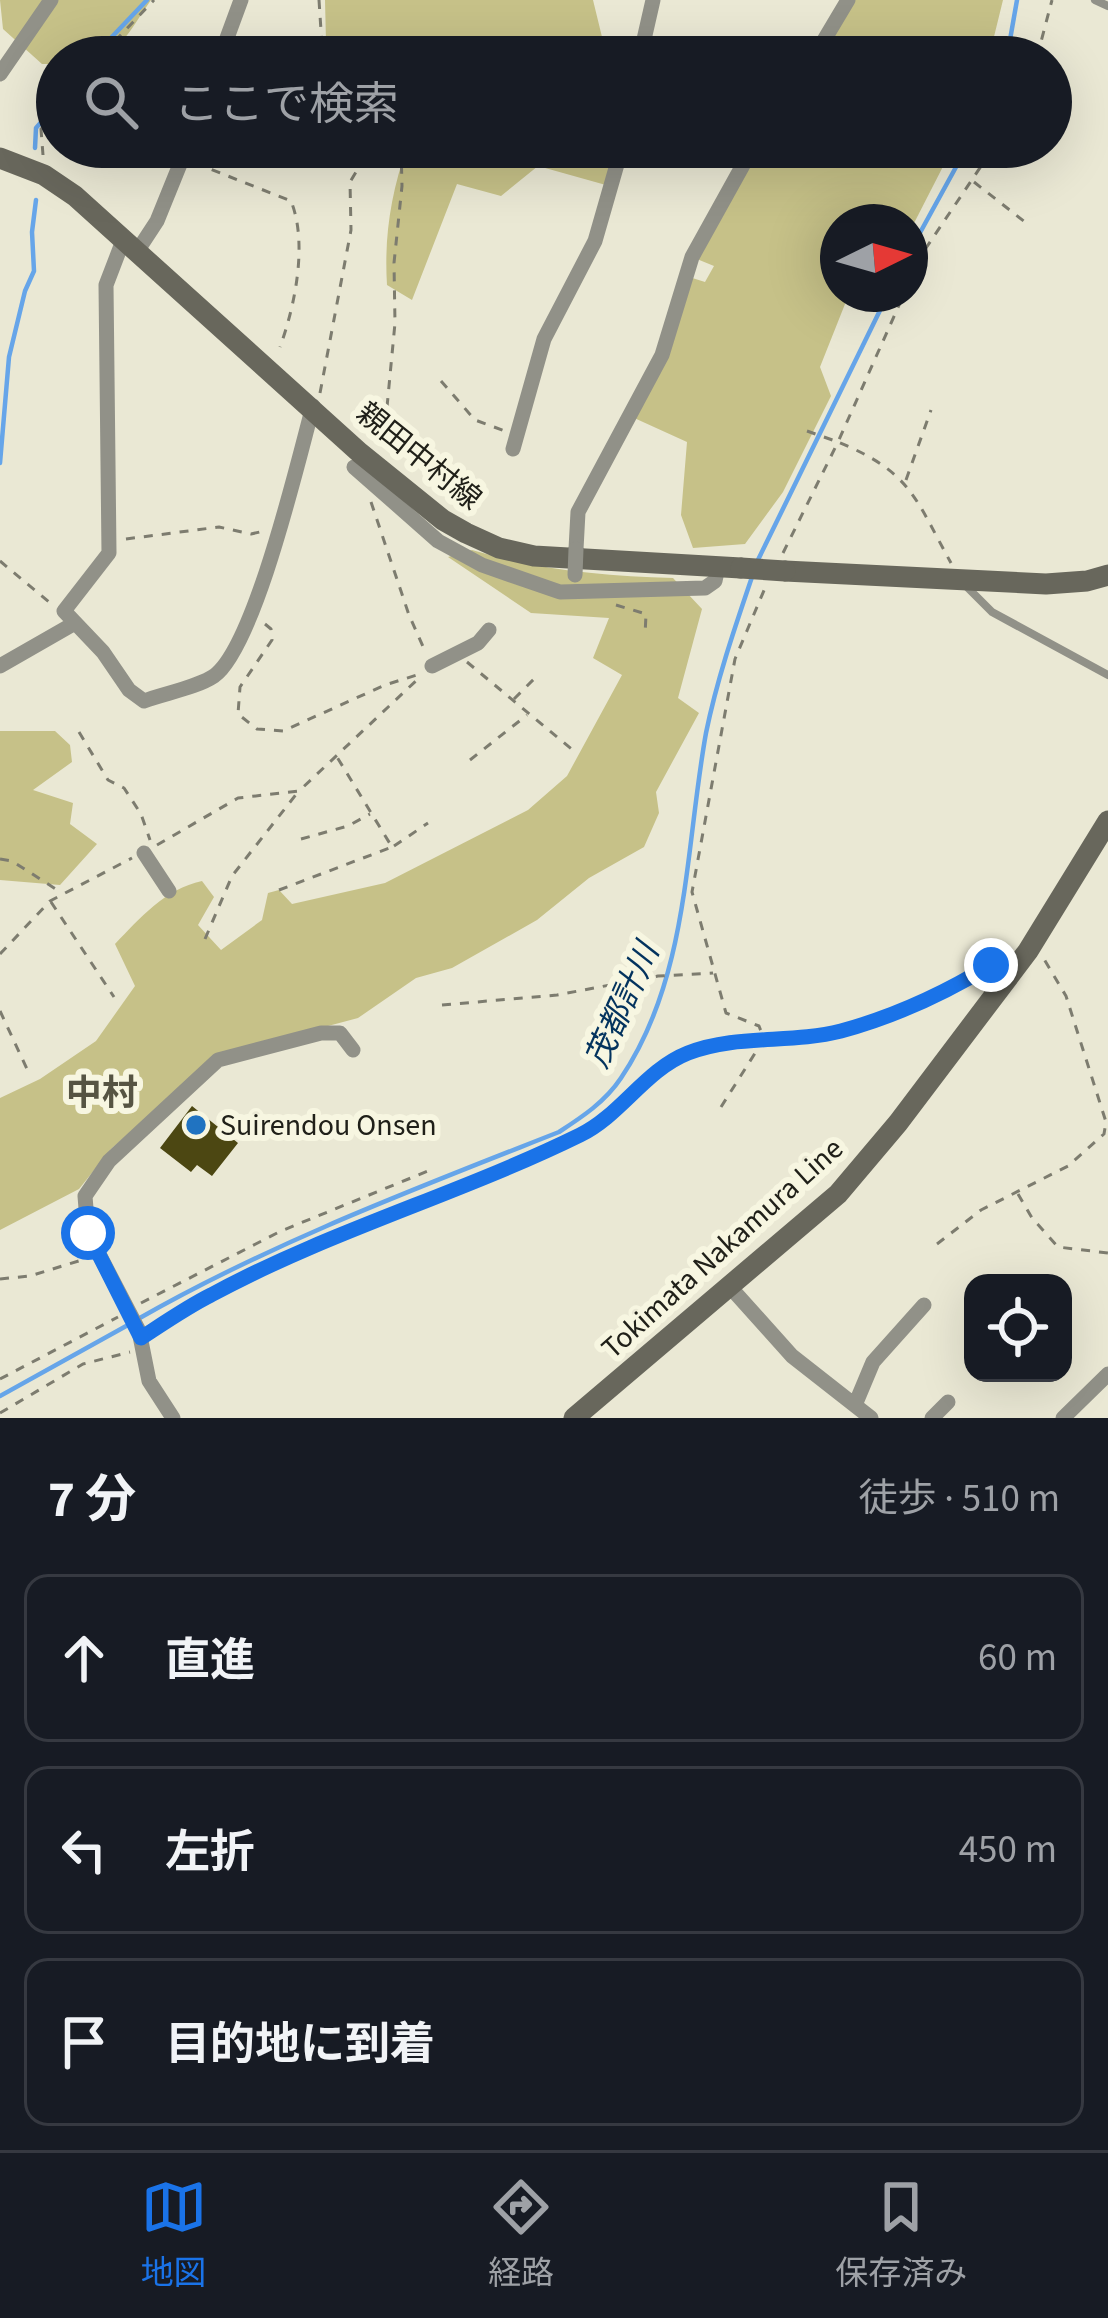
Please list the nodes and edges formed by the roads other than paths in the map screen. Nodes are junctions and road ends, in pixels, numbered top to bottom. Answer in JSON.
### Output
{"nodes":[{"id":1,"x":51,"y":0,"type":"edge"},
{"id":2,"x":242,"y":0,"type":"edge"},
{"id":3,"x":653,"y":0,"type":"edge"},
{"id":4,"x":848,"y":0,"type":"edge"},
{"id":5,"x":1095,"y":0,"type":"edge"},
{"id":6,"x":1108,"y":6,"type":"edge"},
{"id":7,"x":228,"y":36,"type":"edge"},
{"id":8,"x":645,"y":36,"type":"edge"},
{"id":9,"x":827,"y":36,"type":"edge"},
{"id":10,"x":0,"y":74,"type":"edge"},
{"id":11,"x":0,"y":158,"type":"edge"},
{"id":12,"x":178,"y":168,"type":"edge"},
{"id":13,"x":616,"y":168,"type":"edge"},
{"id":14,"x":741,"y":168,"type":"edge"},
{"id":15,"x":131,"y":244,"type":"junction"},
{"id":16,"x":313,"y":406,"type":"junction"},
{"id":17,"x":513,"y":449,"type":"dead end"},
{"id":18,"x":354,"y":467,"type":"dead end"},
{"id":19,"x":730,"y":568,"type":"junction"},
{"id":20,"x":1108,"y":574,"type":"edge"},
{"id":21,"x":961,"y":580,"type":"junction"},
{"id":22,"x":574,"y":593,"type":"junction"},
{"id":23,"x":70,"y":617,"type":"junction"},
{"id":24,"x":489,"y":630,"type":"dead end"},
{"id":25,"x":0,"y":666,"type":"edge"},
{"id":26,"x":432,"y":666,"type":"road end"},
{"id":27,"x":1108,"y":675,"type":"edge"},
{"id":28,"x":1108,"y":821,"type":"edge"},
{"id":29,"x":148,"y":850,"type":"road end"},
{"id":30,"x":169,"y":891,"type":"dead end"},
{"id":31,"x":353,"y":1050,"type":"dead end"},
{"id":32,"x":731,"y":1288,"type":"junction"},
{"id":33,"x":924,"y":1305,"type":"dead end"},
{"id":34,"x":1108,"y":1373,"type":"edge"},
{"id":35,"x":948,"y":1402,"type":"dead end"},
{"id":36,"x":855,"y":1405,"type":"junction"},
{"id":37,"x":173,"y":1418,"type":"edge"},
{"id":38,"x":574,"y":1418,"type":"edge"},
{"id":39,"x":871,"y":1418,"type":"edge"},
{"id":40,"x":932,"y":1418,"type":"edge"},
{"id":41,"x":1063,"y":1418,"type":"edge"}],
"edges":[{"from":1,"to":10,"type":"street"},
{"from":2,"to":7,"type":"street"},
{"from":3,"to":8,"type":"street"},
{"from":4,"to":9,"type":"street"},
{"from":5,"to":6,"type":"lane"},
{"from":11,"to":15,"type":"main road","name":"親田中村線"},
{"from":12,"to":15,"type":"street"},
{"from":13,"to":17,"type":"street"},
{"from":14,"to":22,"type":"street","bridge":true},
{"from":15,"to":16,"type":"main road","name":"親田中村線"},
{"from":15,"to":23,"type":"street"},
{"from":16,"to":19,"type":"main road","name":"親田中村線"},
{"from":16,"to":23,"type":"street"},
{"from":18,"to":22,"type":"street"},
{"from":19,"to":21,"type":"main road","name":"親田中村線","bridge":true},
{"from":19,"to":22,"type":"street"},
{"from":20,"to":21,"type":"main road","name":"親田中村線"},
{"from":21,"to":27,"type":"lane"},
{"from":23,"to":25,"type":"street"},
{"from":24,"to":26,"type":"street"},
{"from":28,"to":32,"type":"main road","name":"Tokimata Nakamura Line"},
{"from":29,"to":30,"type":"street"},
{"from":31,"to":37,"type":"street"},
{"from":32,"to":36,"type":"street"},
{"from":32,"to":38,"type":"main road","name":"Tokimata Nakamura Line"},
{"from":33,"to":36,"type":"street"},
{"from":34,"to":41,"type":"street"},
{"from":35,"to":40,"type":"street"},
{"from":36,"to":39,"type":"street"}]}
